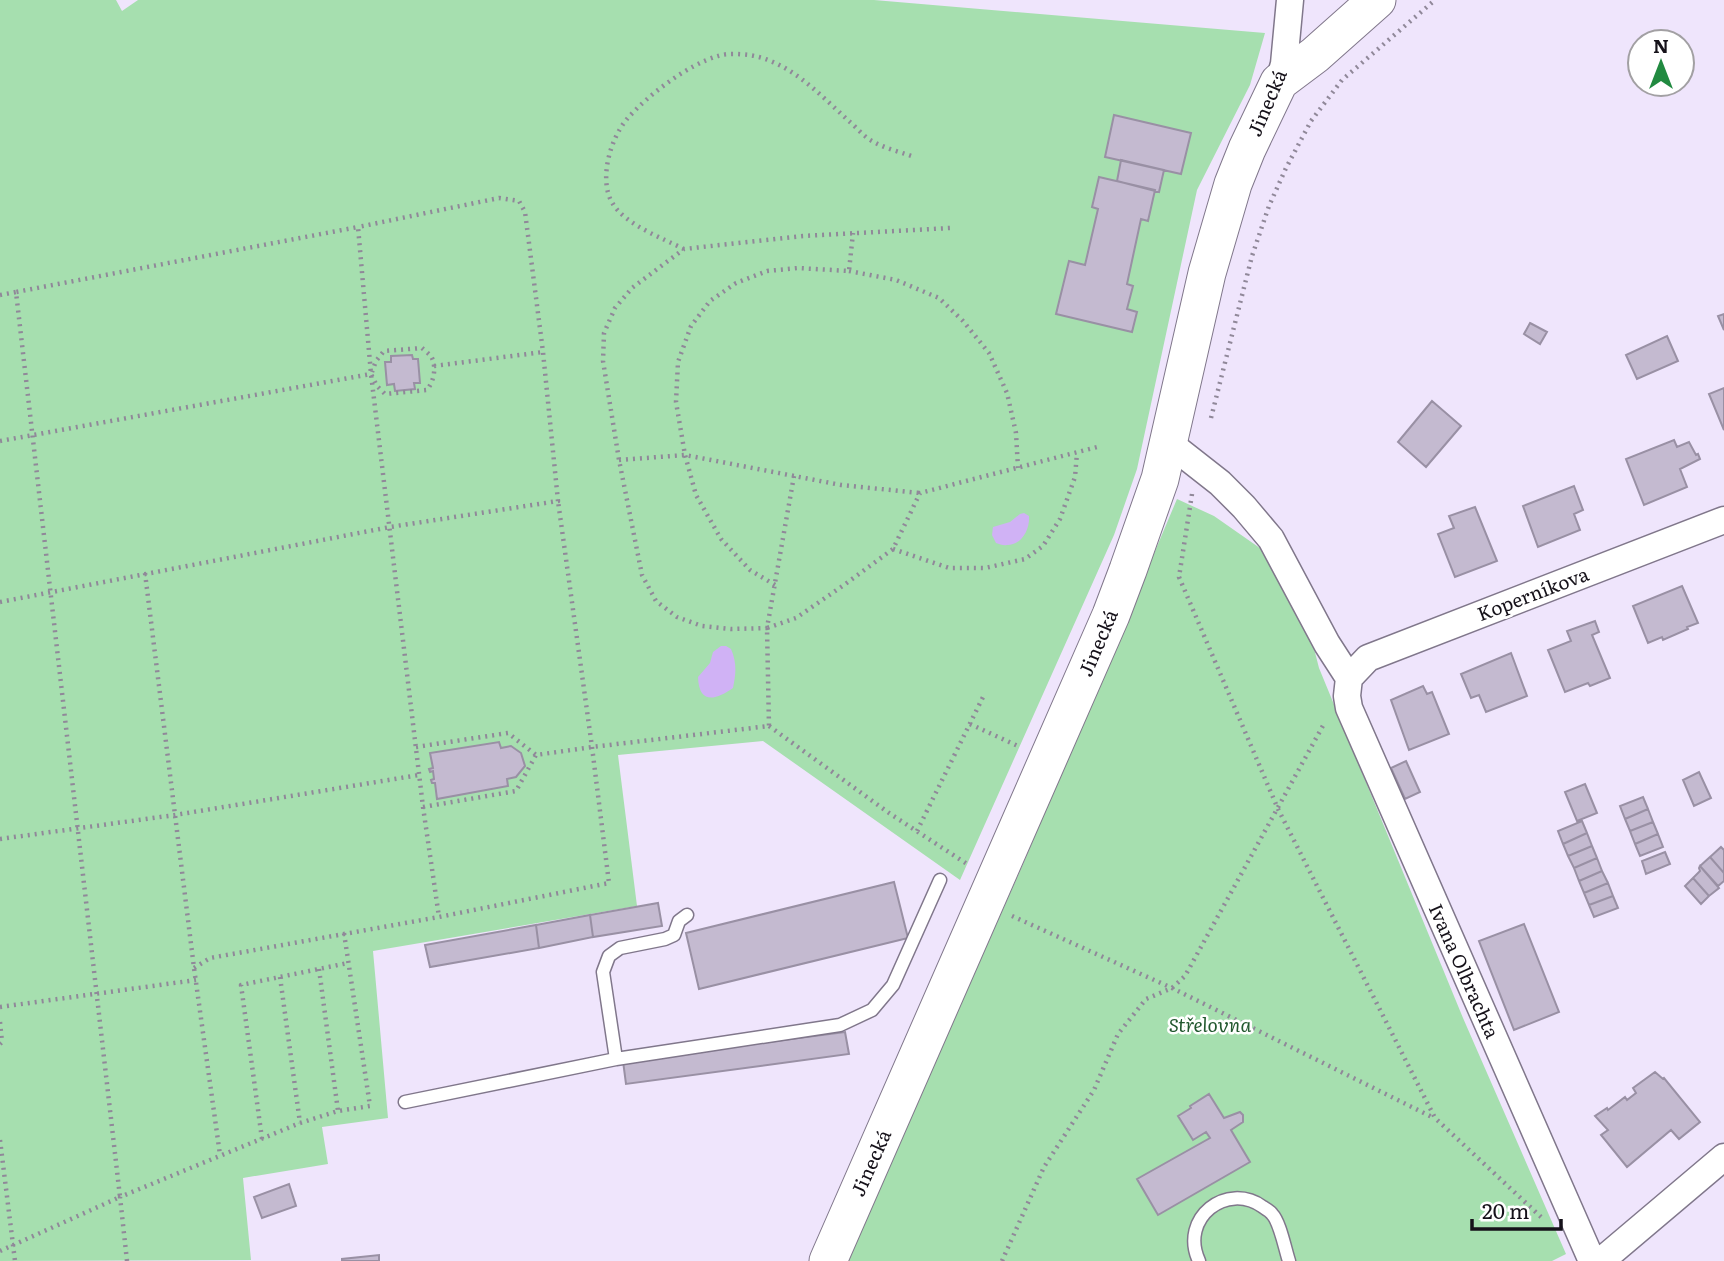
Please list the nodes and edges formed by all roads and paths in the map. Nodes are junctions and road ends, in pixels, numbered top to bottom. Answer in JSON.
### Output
{"nodes":[{"id":1,"x":1290,"y":0,"type":"edge"},
{"id":2,"x":1377,"y":0,"type":"edge"},
{"id":3,"x":1435,"y":0,"type":"edge"},
{"id":4,"x":1279,"y":82,"type":"junction"},
{"id":5,"x":914,"y":157,"type":"dead end"},
{"id":6,"x":358,"y":227,"type":"junction"},
{"id":7,"x":950,"y":228,"type":"dead end"},
{"id":8,"x":853,"y":233,"type":"junction"},
{"id":9,"x":684,"y":249,"type":"junction"},
{"id":10,"x":849,"y":271,"type":"junction"},
{"id":11,"x":16,"y":292,"type":"junction"},
{"id":12,"x":0,"y":295,"type":"edge"},
{"id":13,"x":543,"y":352,"type":"junction"},
{"id":14,"x":434,"y":366,"type":"junction"},
{"id":15,"x":372,"y":374,"type":"junction"},
{"id":16,"x":32,"y":436,"type":"junction"},
{"id":17,"x":0,"y":442,"type":"edge"},
{"id":18,"x":1169,"y":443,"type":"junction"},
{"id":19,"x":1101,"y":446,"type":"dead end"},
{"id":20,"x":1077,"y":453,"type":"junction"},
{"id":21,"x":685,"y":455,"type":"junction"},
{"id":22,"x":619,"y":460,"type":"junction"},
{"id":23,"x":1197,"y":465,"type":"junction"},
{"id":24,"x":1018,"y":468,"type":"junction"},
{"id":25,"x":794,"y":476,"type":"junction"},
{"id":26,"x":920,"y":493,"type":"junction"},
{"id":27,"x":558,"y":501,"type":"junction"},
{"id":28,"x":1724,"y":520,"type":"edge"},
{"id":29,"x":390,"y":527,"type":"junction"},
{"id":30,"x":893,"y":549,"type":"junction"},
{"id":31,"x":145,"y":573,"type":"junction"},
{"id":32,"x":775,"y":585,"type":"junction"},
{"id":33,"x":51,"y":591,"type":"junction"},
{"id":34,"x":0,"y":602,"type":"edge"},
{"id":35,"x":767,"y":628,"type":"junction"},
{"id":36,"x":1349,"y":678,"type":"junction"},
{"id":37,"x":984,"y":695,"type":"dead end"},
{"id":38,"x":970,"y":724,"type":"junction"},
{"id":39,"x":769,"y":726,"type":"junction"},
{"id":40,"x":416,"y":747,"type":"junction"},
{"id":41,"x":592,"y":747,"type":"junction"},
{"id":42,"x":1024,"y":749,"type":"dead end"},
{"id":43,"x":536,"y":755,"type":"junction"},
{"id":44,"x":419,"y":775,"type":"junction"},
{"id":45,"x":423,"y":807,"type":"junction"},
{"id":46,"x":1278,"y":809,"type":"junction"},
{"id":47,"x":175,"y":815,"type":"junction"},
{"id":48,"x":77,"y":829,"type":"junction"},
{"id":49,"x":917,"y":831,"type":"junction"},
{"id":50,"x":0,"y":839,"type":"edge"},
{"id":51,"x":971,"y":865,"type":"dead end"},
{"id":52,"x":940,"y":880,"type":"dead end"},
{"id":53,"x":985,"y":903,"type":"junction"},
{"id":54,"x":687,"y":915,"type":"dead end"},
{"id":55,"x":439,"y":916,"type":"junction"},
{"id":56,"x":344,"y":933,"type":"junction"},
{"id":57,"x":349,"y":963,"type":"junction"},
{"id":58,"x":194,"y":968,"type":"junction"},
{"id":59,"x":319,"y":969,"type":"junction"},
{"id":60,"x":280,"y":977,"type":"junction"},
{"id":61,"x":196,"y":980,"type":"junction"},
{"id":62,"x":1171,"y":988,"type":"junction"},
{"id":63,"x":96,"y":993,"type":"junction"},
{"id":64,"x":0,"y":1007,"type":"edge"},
{"id":65,"x":0,"y":1022,"type":"edge"},
{"id":66,"x":0,"y":1044,"type":"edge"},
{"id":67,"x":616,"y":1059,"type":"junction"},
{"id":68,"x":405,"y":1102,"type":"dead end"},
{"id":69,"x":338,"y":1111,"type":"junction"},
{"id":70,"x":1434,"y":1118,"type":"junction"},
{"id":71,"x":300,"y":1123,"type":"junction"},
{"id":72,"x":262,"y":1139,"type":"junction"},
{"id":73,"x":0,"y":1140,"type":"edge"},
{"id":74,"x":220,"y":1155,"type":"junction"},
{"id":75,"x":1724,"y":1157,"type":"edge"},
{"id":76,"x":120,"y":1197,"type":"junction"},
{"id":77,"x":1547,"y":1223,"type":"dead end"},
{"id":78,"x":13,"y":1245,"type":"junction"},
{"id":79,"x":0,"y":1251,"type":"edge"},
{"id":80,"x":15,"y":1261,"type":"edge"},
{"id":81,"x":127,"y":1261,"type":"edge"},
{"id":82,"x":828,"y":1261,"type":"edge"},
{"id":83,"x":1002,"y":1261,"type":"edge"},
{"id":84,"x":1199,"y":1261,"type":"edge"},
{"id":85,"x":1289,"y":1261,"type":"edge"},
{"id":86,"x":1592,"y":1261,"type":"edge"},
{"id":87,"x":1601,"y":1261,"type":"edge"}],
"edges":[{"from":1,"to":4,"type":"street","name":"Jinecká"},
{"from":2,"to":4,"type":"street"},
{"from":3,"to":23,"type":"path"},
{"from":4,"to":18,"type":"street","name":"Jinecká"},
{"from":5,"to":9,"type":"path"},
{"from":6,"to":11,"type":"path"},
{"from":6,"to":13,"type":"path"},
{"from":6,"to":15,"type":"path"},
{"from":7,"to":8,"type":"path"},
{"from":8,"to":9,"type":"path"},
{"from":8,"to":10,"type":"path"},
{"from":9,"to":22,"type":"path"},
{"from":10,"to":21,"type":"path"},
{"from":10,"to":24,"type":"path"},
{"from":11,"to":12,"type":"path"},
{"from":11,"to":16,"type":"path"},
{"from":13,"to":14,"type":"path"},
{"from":13,"to":27,"type":"path"},
{"from":14,"to":15,"type":"path"},
{"from":14,"to":15,"type":"path"},
{"from":15,"to":16,"type":"path"},
{"from":15,"to":29,"type":"path"},
{"from":16,"to":17,"type":"path"},
{"from":16,"to":33,"type":"path"},
{"from":18,"to":23,"type":"street"},
{"from":18,"to":53,"type":"street","name":"Jinecká"},
{"from":19,"to":20,"type":"path"},
{"from":20,"to":24,"type":"path"},
{"from":20,"to":30,"type":"path"},
{"from":21,"to":22,"type":"path"},
{"from":21,"to":25,"type":"path"},
{"from":21,"to":32,"type":"path"},
{"from":22,"to":35,"type":"path"},
{"from":23,"to":36,"type":"street"},
{"from":23,"to":46,"type":"path"},
{"from":24,"to":26,"type":"path"},
{"from":25,"to":26,"type":"path"},
{"from":25,"to":32,"type":"path"},
{"from":26,"to":30,"type":"path"},
{"from":27,"to":29,"type":"path"},
{"from":27,"to":41,"type":"path"},
{"from":28,"to":36,"type":"street","name":"Koperníkova"},
{"from":29,"to":31,"type":"path"},
{"from":29,"to":40,"type":"path"},
{"from":30,"to":35,"type":"path"},
{"from":31,"to":33,"type":"path"},
{"from":31,"to":47,"type":"path"},
{"from":32,"to":35,"type":"path"},
{"from":33,"to":34,"type":"path"},
{"from":33,"to":48,"type":"path"},
{"from":35,"to":39,"type":"path"},
{"from":36,"to":46,"type":"path"},
{"from":36,"to":86,"type":"street","name":"Ivana Olbrachta"},
{"from":37,"to":38,"type":"path"},
{"from":38,"to":42,"type":"path"},
{"from":38,"to":49,"type":"path"},
{"from":39,"to":41,"type":"path"},
{"from":39,"to":49,"type":"path"},
{"from":40,"to":43,"type":"path"},
{"from":40,"to":44,"type":"path"},
{"from":41,"to":43,"type":"path"},
{"from":41,"to":55,"type":"path"},
{"from":43,"to":45,"type":"path"},
{"from":44,"to":45,"type":"path"},
{"from":44,"to":47,"type":"path"},
{"from":45,"to":55,"type":"path"},
{"from":46,"to":62,"type":"path"},
{"from":46,"to":70,"type":"path"},
{"from":47,"to":48,"type":"path"},
{"from":47,"to":58,"type":"path"},
{"from":48,"to":50,"type":"path"},
{"from":48,"to":63,"type":"path"},
{"from":49,"to":51,"type":"path"},
{"from":52,"to":67,"type":"lane"},
{"from":53,"to":62,"type":"path"},
{"from":53,"to":82,"type":"street","name":"Jinecká"},
{"from":54,"to":67,"type":"lane"},
{"from":55,"to":56,"type":"path"},
{"from":56,"to":57,"type":"path"},
{"from":56,"to":58,"type":"path"},
{"from":57,"to":59,"type":"path"},
{"from":57,"to":69,"type":"path"},
{"from":58,"to":61,"type":"path"},
{"from":59,"to":60,"type":"path"},
{"from":59,"to":69,"type":"path"},
{"from":60,"to":71,"type":"path"},
{"from":60,"to":72,"type":"path"},
{"from":61,"to":63,"type":"path"},
{"from":61,"to":74,"type":"path"},
{"from":62,"to":70,"type":"path"},
{"from":62,"to":83,"type":"path"},
{"from":63,"to":64,"type":"path"},
{"from":63,"to":76,"type":"path"},
{"from":65,"to":66,"type":"path"},
{"from":67,"to":68,"type":"lane"},
{"from":69,"to":71,"type":"path"},
{"from":70,"to":77,"type":"path"},
{"from":71,"to":72,"type":"path"},
{"from":72,"to":74,"type":"path"},
{"from":73,"to":78,"type":"path"},
{"from":74,"to":76,"type":"path"},
{"from":75,"to":87,"type":"street"},
{"from":76,"to":78,"type":"path"},
{"from":76,"to":81,"type":"path"},
{"from":78,"to":79,"type":"path"},
{"from":78,"to":80,"type":"path"},
{"from":84,"to":85,"type":"lane"}]}
